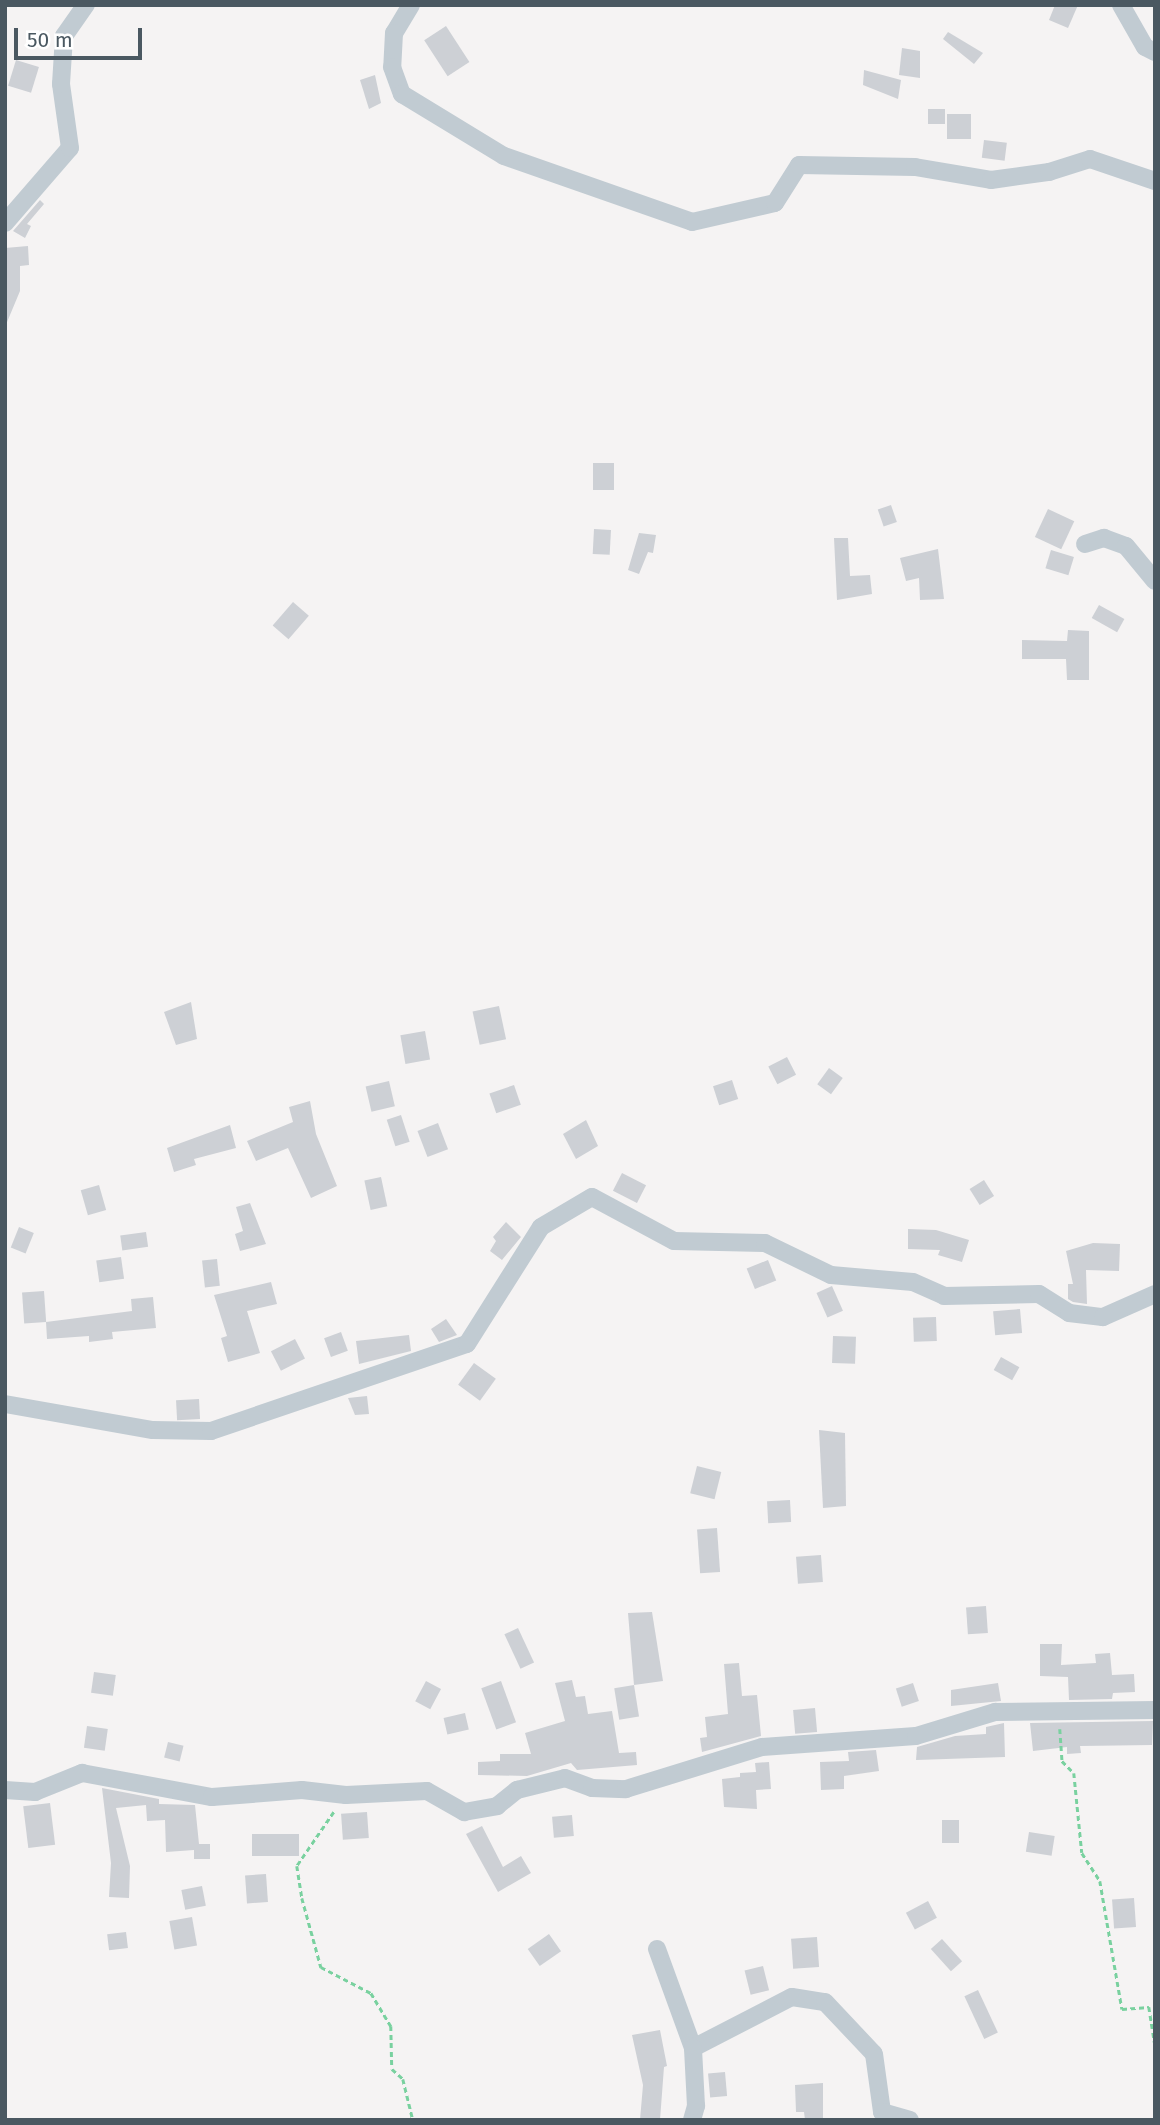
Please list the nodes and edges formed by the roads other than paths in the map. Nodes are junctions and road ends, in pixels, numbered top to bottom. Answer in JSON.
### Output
{"nodes":[{"id":1,"x":86,"y":5,"type":"edge"},
{"id":2,"x":411,"y":5,"type":"edge"},
{"id":3,"x":1121,"y":5,"type":"edge"},
{"id":4,"x":1155,"y":52,"type":"edge"},
{"id":5,"x":1155,"y":181,"type":"edge"},
{"id":6,"x":5,"y":223,"type":"edge"},
{"id":7,"x":1085,"y":544,"type":"dead end"},
{"id":8,"x":1155,"y":582,"type":"edge"},
{"id":9,"x":1155,"y":1294,"type":"edge"},
{"id":10,"x":5,"y":1404,"type":"edge"},
{"id":11,"x":1155,"y":1710,"type":"edge"},
{"id":12,"x":5,"y":1790,"type":"edge"},
{"id":13,"x":657,"y":1949,"type":"dead end"},
{"id":14,"x":693,"y":2048,"type":"junction"},
{"id":15,"x":692,"y":2120,"type":"edge"},
{"id":16,"x":910,"y":2120,"type":"edge"}],
"edges":[{"from":1,"to":6,"type":"street"},
{"from":2,"to":5,"type":"street"},
{"from":3,"to":4,"type":"street"},
{"from":7,"to":8,"type":"street"},
{"from":9,"to":10,"type":"street"},
{"from":11,"to":12,"type":"street"},
{"from":13,"to":14,"type":"street"},
{"from":14,"to":15,"type":"street"},
{"from":14,"to":16,"type":"street"}]}
